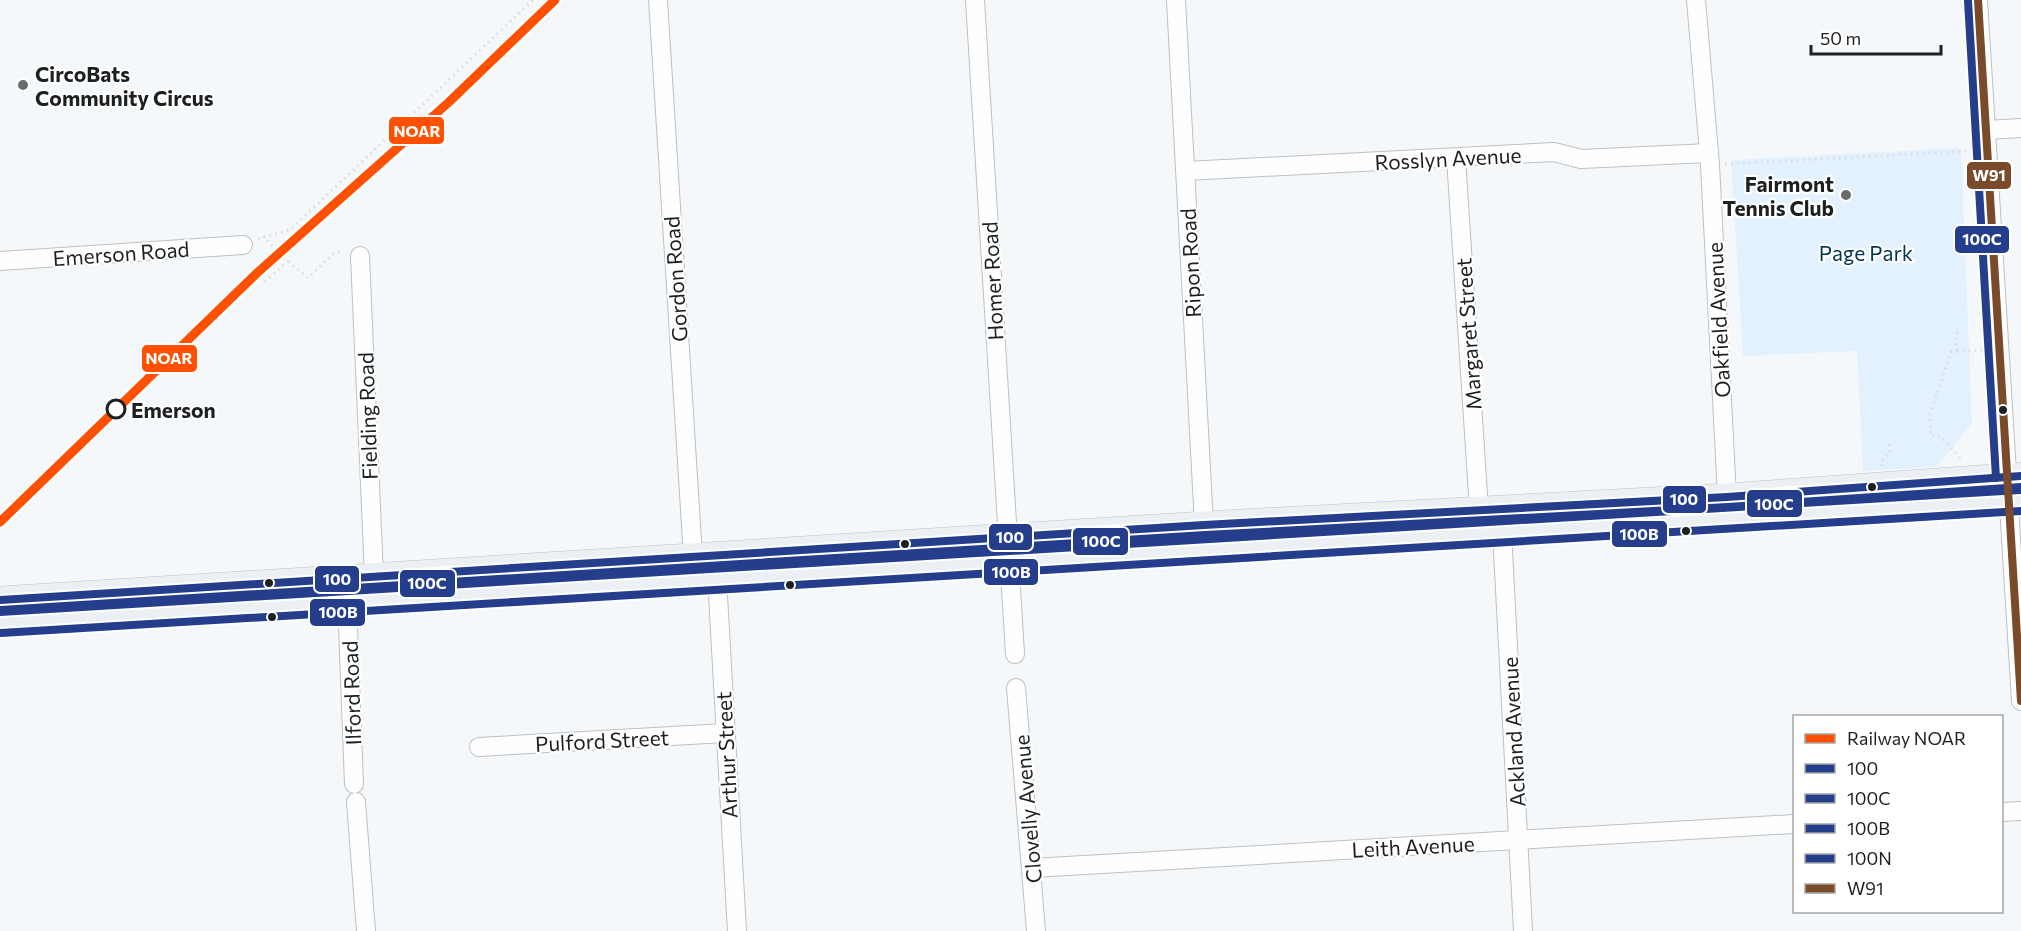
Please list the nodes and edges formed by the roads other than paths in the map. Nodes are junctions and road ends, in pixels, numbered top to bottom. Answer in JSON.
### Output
{"nodes":[{"id":1,"x":658,"y":0,"type":"edge"},
{"id":2,"x":975,"y":0,"type":"edge"},
{"id":3,"x":1176,"y":0,"type":"edge"},
{"id":4,"x":1696,"y":0,"type":"edge"},
{"id":5,"x":1978,"y":0,"type":"edge"},
{"id":6,"x":2021,"y":128,"type":"edge"},
{"id":7,"x":1986,"y":130,"type":"junction"},
{"id":8,"x":1456,"y":158,"type":"junction"},
{"id":9,"x":1709,"y":159,"type":"junction"},
{"id":10,"x":1186,"y":171,"type":"junction"},
{"id":11,"x":243,"y":245,"type":"road end"},
{"id":12,"x":360,"y":256,"type":"road end"},
{"id":13,"x":0,"y":261,"type":"edge"},
{"id":14,"x":2014,"y":488,"type":"edge"},
{"id":15,"x":1727,"y":507,"type":"junction"},
{"id":16,"x":1516,"y":508,"type":"junction"},
{"id":17,"x":1479,"y":510,"type":"junction"},
{"id":18,"x":1502,"y":532,"type":"junction"},
{"id":19,"x":1460,"y":535,"type":"junction"},
{"id":20,"x":1205,"y":538,"type":"junction"},
{"id":21,"x":1008,"y":550,"type":"junction"},
{"id":22,"x":693,"y":557,"type":"junction"},
{"id":23,"x":374,"y":576,"type":"junction"},
{"id":24,"x":717,"y":578,"type":"junction"},
{"id":25,"x":0,"y":600,"type":"edge"},
{"id":26,"x":347,"y":601,"type":"junction"},
{"id":27,"x":51,"y":620,"type":"junction"},
{"id":28,"x":0,"y":623,"type":"edge"},
{"id":29,"x":0,"y":640,"type":"edge"},
{"id":30,"x":1016,"y":654,"type":"dead end"},
{"id":31,"x":1016,"y":688,"type":"dead end"},
{"id":32,"x":2021,"y":701,"type":"edge"},
{"id":33,"x":725,"y":734,"type":"junction"},
{"id":34,"x":479,"y":747,"type":"dead end"},
{"id":35,"x":2021,"y":811,"type":"edge"},
{"id":36,"x":2003,"y":812,"type":"edge"},
{"id":37,"x":1793,"y":824,"type":"edge"},
{"id":38,"x":1519,"y":840,"type":"junction"},
{"id":39,"x":1032,"y":868,"type":"junction"},
{"id":40,"x":366,"y":931,"type":"edge"},
{"id":41,"x":737,"y":931,"type":"edge"},
{"id":42,"x":1036,"y":931,"type":"edge"},
{"id":43,"x":1523,"y":931,"type":"edge"}],
"edges":[{"from":1,"to":22,"type":"street","name":"Gordon Road"},
{"from":2,"to":21,"type":"street","name":"Homer Road"},
{"from":3,"to":10,"type":"street","name":"Ripon Road"},
{"from":4,"to":9,"type":"street","name":"Oakfield Avenue"},
{"from":5,"to":7,"type":"street"},
{"from":6,"to":7,"type":"street"},
{"from":7,"to":14,"type":"street"},
{"from":8,"to":9,"type":"street","name":"Rosslyn Avenue"},
{"from":8,"to":10,"type":"street","name":"Rosslyn Avenue"},
{"from":8,"to":17,"type":"street","name":"Margaret Street"},
{"from":9,"to":15,"type":"street","name":"Oakfield Avenue"},
{"from":10,"to":20,"type":"street","name":"Ripon Road"},
{"from":11,"to":13,"type":"street","name":"Emerson Road"},
{"from":12,"to":23,"type":"street","name":"Fielding Road"},
{"from":14,"to":15,"type":"highway"},
{"from":14,"to":32,"type":"street"},
{"from":15,"to":16,"type":"highway"},
{"from":15,"to":18,"type":"highway"},
{"from":16,"to":17,"type":"highway"},
{"from":16,"to":18,"type":"highway"},
{"from":17,"to":18,"type":"highway"},
{"from":17,"to":19,"type":"highway"},
{"from":17,"to":20,"type":"highway"},
{"from":18,"to":19,"type":"highway"},
{"from":18,"to":38,"type":"street","name":"Ackland Avenue"},
{"from":19,"to":20,"type":"highway"},
{"from":20,"to":21,"type":"highway"},
{"from":21,"to":22,"type":"highway"},
{"from":21,"to":24,"type":"highway"},
{"from":21,"to":30,"type":"street"},
{"from":22,"to":23,"type":"highway"},
{"from":22,"to":24,"type":"highway"},
{"from":23,"to":25,"type":"highway"},
{"from":23,"to":26,"type":"highway"},
{"from":24,"to":26,"type":"highway"},
{"from":24,"to":33,"type":"street","name":"Arthur Street"},
{"from":26,"to":27,"type":"highway"},
{"from":26,"to":40,"type":"street","name":"Ilford Road"},
{"from":27,"to":28,"type":"highway"},
{"from":27,"to":29,"type":"highway"},
{"from":31,"to":39,"type":"street","name":"Clovelly Avenue"},
{"from":33,"to":34,"type":"street","name":"Pulford Street"},
{"from":33,"to":41,"type":"street","name":"Arthur Street"},
{"from":35,"to":36,"type":"street"},
{"from":37,"to":38,"type":"street","name":"Leith Avenue"},
{"from":38,"to":39,"type":"street","name":"Leith Avenue"},
{"from":38,"to":43,"type":"street","name":"Ackland Avenue"},
{"from":39,"to":42,"type":"street","name":"Clovelly Avenue"}]}
